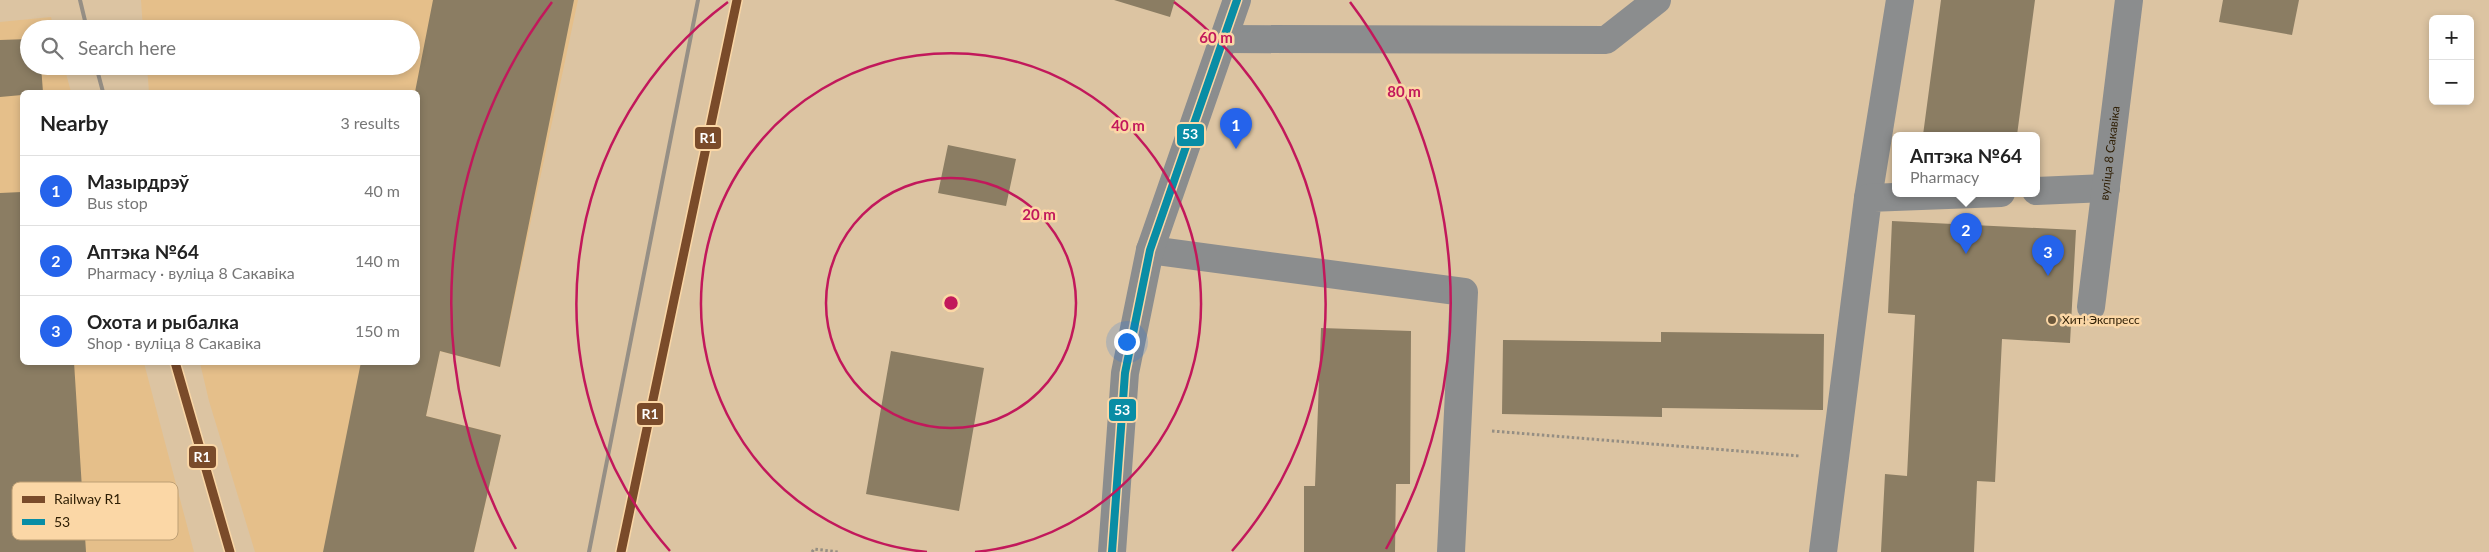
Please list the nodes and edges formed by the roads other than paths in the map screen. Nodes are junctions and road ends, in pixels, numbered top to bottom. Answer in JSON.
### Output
{"nodes":[{"id":1,"x":1237,"y":0,"type":"edge"},
{"id":2,"x":1657,"y":0,"type":"edge"},
{"id":3,"x":1900,"y":0,"type":"edge"},
{"id":4,"x":2129,"y":0,"type":"edge"},
{"id":5,"x":1224,"y":39,"type":"junction"},
{"id":6,"x":2106,"y":188,"type":"junction"},
{"id":7,"x":2040,"y":191,"type":"edge"},
{"id":8,"x":1895,"y":197,"type":"edge"},
{"id":9,"x":1868,"y":198,"type":"junction"},
{"id":10,"x":1150,"y":250,"type":"junction"},
{"id":11,"x":2091,"y":307,"type":"dead end"},
{"id":12,"x":1112,"y":552,"type":"edge"},
{"id":13,"x":1451,"y":552,"type":"edge"},
{"id":14,"x":1823,"y":552,"type":"edge"}],
"edges":[{"from":1,"to":5,"type":"street"},
{"from":2,"to":5,"type":"street"},
{"from":3,"to":9,"type":"street"},
{"from":4,"to":6,"type":"street","name":"вуліца 8 Сакавіка"},
{"from":5,"to":10,"type":"street"},
{"from":6,"to":7,"type":"street"},
{"from":6,"to":11,"type":"street","name":"вуліца 8 Сакавіка"},
{"from":8,"to":9,"type":"street"},
{"from":9,"to":14,"type":"street"},
{"from":10,"to":12,"type":"street"},
{"from":10,"to":13,"type":"street"}]}
